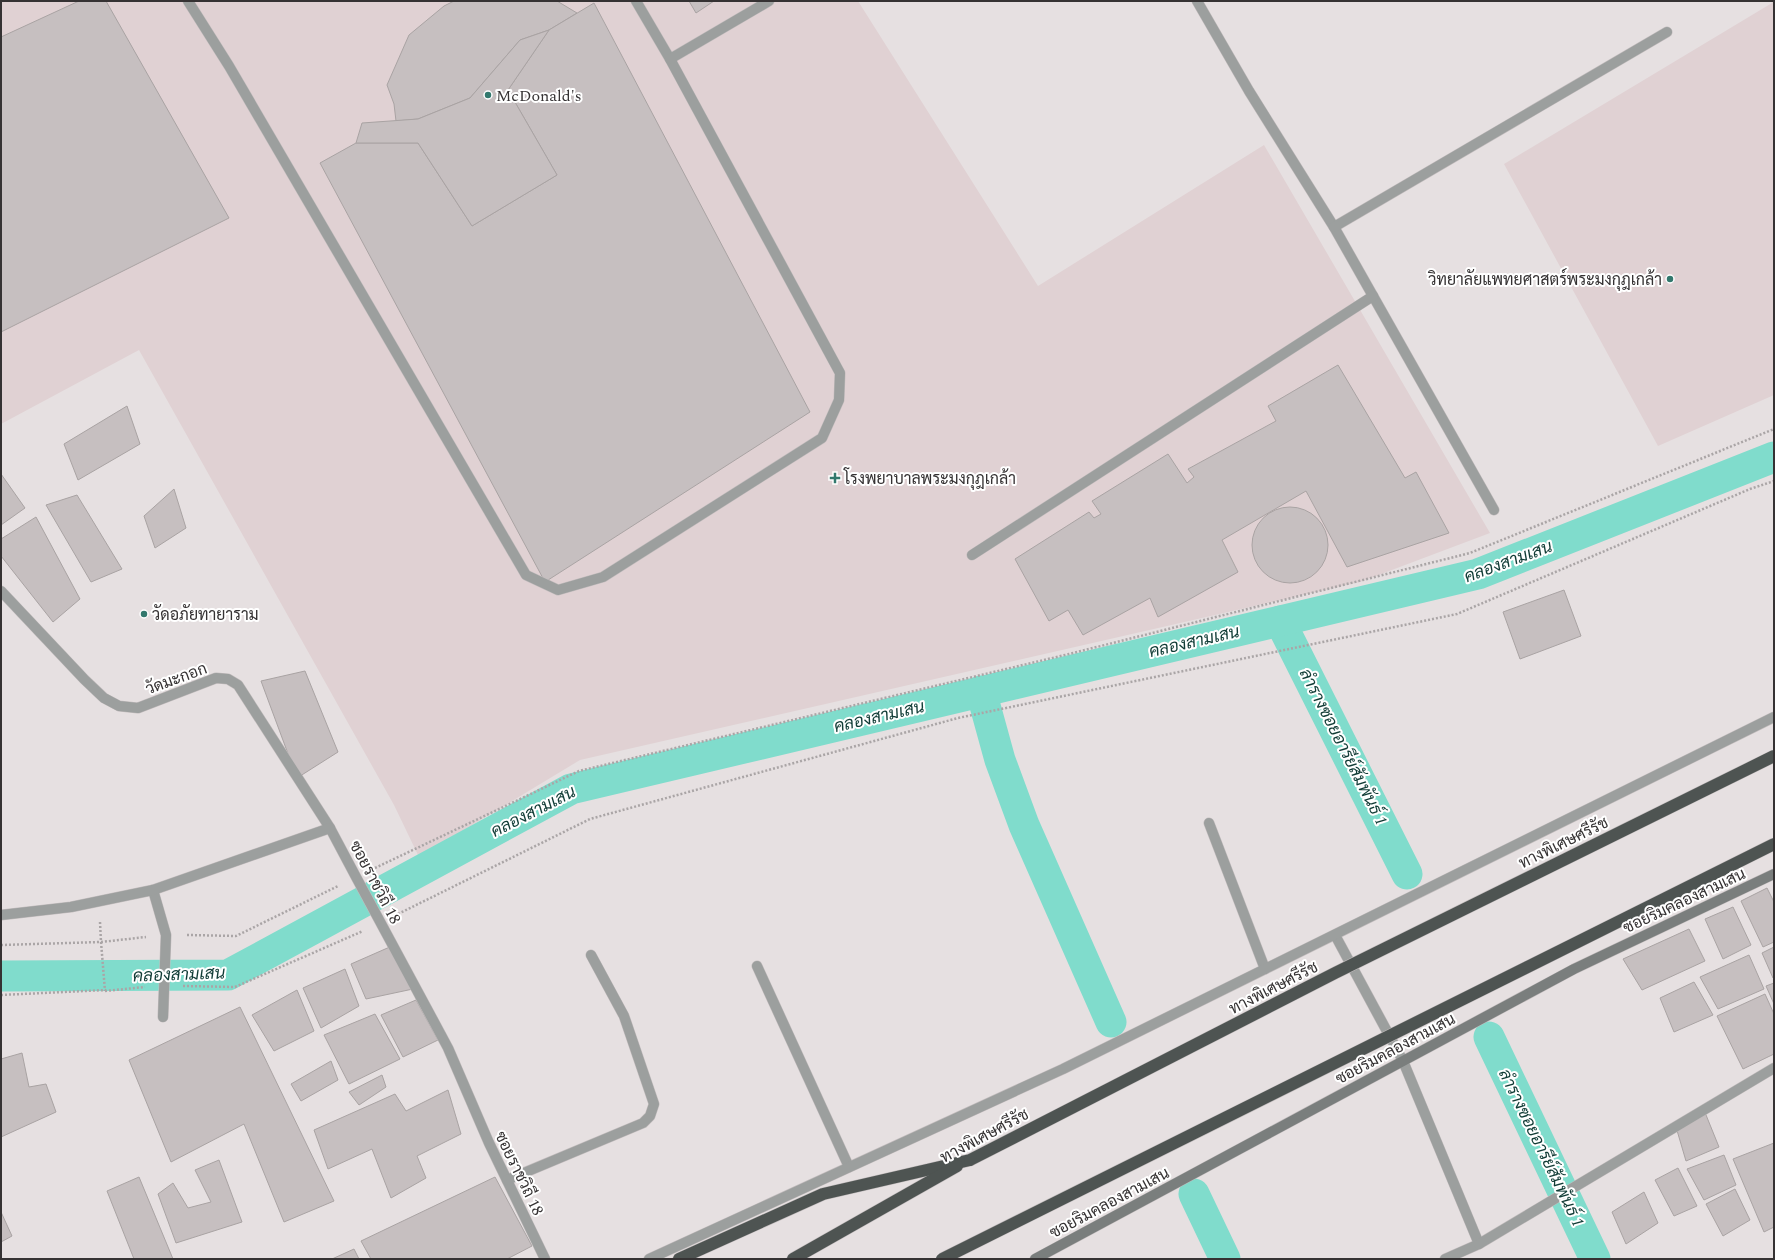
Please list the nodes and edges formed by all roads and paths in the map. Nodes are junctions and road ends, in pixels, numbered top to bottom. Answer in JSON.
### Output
{"nodes":[{"id":1,"x":188,"y":1,"type":"edge"},
{"id":2,"x":636,"y":1,"type":"edge"},
{"id":3,"x":769,"y":1,"type":"edge"},
{"id":4,"x":1198,"y":1,"type":"edge"},
{"id":5,"x":1667,"y":32,"type":"dead end"},
{"id":6,"x":670,"y":59,"type":"junction"},
{"id":7,"x":1334,"y":227,"type":"junction"},
{"id":8,"x":1373,"y":296,"type":"junction"},
{"id":9,"x":1774,"y":429,"type":"edge"},
{"id":10,"x":1774,"y":481,"type":"edge"},
{"id":11,"x":1494,"y":510,"type":"dead end"},
{"id":12,"x":972,"y":555,"type":"dead end"},
{"id":13,"x":1,"y":591,"type":"edge"},
{"id":14,"x":1774,"y":717,"type":"edge"},
{"id":15,"x":1774,"y":756,"type":"edge"},
{"id":16,"x":1209,"y":823,"type":"dead end"},
{"id":17,"x":330,"y":828,"type":"junction"},
{"id":18,"x":1774,"y":844,"type":"edge"},
{"id":19,"x":392,"y":860,"type":"dead end"},
{"id":20,"x":1774,"y":874,"type":"edge"},
{"id":21,"x":340,"y":885,"type":"dead end"},
{"id":22,"x":153,"y":890,"type":"junction"},
{"id":23,"x":419,"y":904,"type":"dead end"},
{"id":24,"x":1,"y":915,"type":"edge"},
{"id":25,"x":368,"y":929,"type":"dead end"},
{"id":26,"x":166,"y":935,"type":"junction"},
{"id":27,"x":179,"y":935,"type":"dead end"},
{"id":28,"x":1335,"y":935,"type":"junction"},
{"id":29,"x":101,"y":942,"type":"junction"},
{"id":30,"x":1,"y":945,"type":"edge"},
{"id":31,"x":591,"y":955,"type":"dead end"},
{"id":32,"x":757,"y":966,"type":"dead end"},
{"id":33,"x":1266,"y":969,"type":"junction"},
{"id":34,"x":165,"y":986,"type":"junction"},
{"id":35,"x":186,"y":986,"type":"dead end"},
{"id":36,"x":109,"y":990,"type":"junction"},
{"id":37,"x":1,"y":995,"type":"edge"},
{"id":38,"x":163,"y":1018,"type":"dead end"},
{"id":39,"x":1403,"y":1061,"type":"junction"},
{"id":40,"x":1774,"y":1068,"type":"edge"},
{"id":41,"x":970,"y":1160,"type":"junction"},
{"id":42,"x":849,"y":1167,"type":"junction"},
{"id":43,"x":507,"y":1180,"type":"junction"},
{"id":44,"x":1479,"y":1244,"type":"junction"},
{"id":45,"x":545,"y":1259,"type":"edge"},
{"id":46,"x":649,"y":1259,"type":"edge"},
{"id":47,"x":679,"y":1259,"type":"edge"},
{"id":48,"x":793,"y":1259,"type":"edge"},
{"id":49,"x":942,"y":1259,"type":"edge"},
{"id":50,"x":1035,"y":1259,"type":"edge"},
{"id":51,"x":1445,"y":1259,"type":"edge"}],
"edges":[{"from":1,"to":6,"type":"street"},
{"from":2,"to":6,"type":"street"},
{"from":3,"to":6,"type":"street"},
{"from":4,"to":7,"type":"street"},
{"from":5,"to":7,"type":"street"},
{"from":7,"to":8,"type":"street"},
{"from":8,"to":11,"type":"street"},
{"from":8,"to":12,"type":"street"},
{"from":9,"to":19,"type":"path"},
{"from":10,"to":23,"type":"path"},
{"from":13,"to":17,"type":"street","name":"วัดมะกอก"},
{"from":14,"to":28,"type":"street"},
{"from":15,"to":41,"type":"highway","name":"ทางพิเศษศรีรัช","bridge":true},
{"from":16,"to":33,"type":"street"},
{"from":17,"to":22,"type":"street"},
{"from":17,"to":43,"type":"street","name":"ซอยราชวิถี 18"},
{"from":18,"to":49,"type":"highway","bridge":true},
{"from":20,"to":39,"type":"street","name":"ซอยริมคลองสามเสน"},
{"from":21,"to":27,"type":"path"},
{"from":22,"to":24,"type":"street"},
{"from":22,"to":26,"type":"street"},
{"from":25,"to":35,"type":"path"},
{"from":26,"to":29,"type":"path"},
{"from":26,"to":34,"type":"street"},
{"from":28,"to":33,"type":"street"},
{"from":28,"to":39,"type":"street"},
{"from":29,"to":30,"type":"path"},
{"from":29,"to":36,"type":"path","bridge":true},
{"from":31,"to":43,"type":"street"},
{"from":32,"to":42,"type":"street"},
{"from":33,"to":42,"type":"street"},
{"from":34,"to":36,"type":"path"},
{"from":34,"to":38,"type":"street"},
{"from":36,"to":37,"type":"path"},
{"from":39,"to":44,"type":"street"},
{"from":39,"to":50,"type":"street","name":"ซอยริมคลองสามเสน"},
{"from":40,"to":44,"type":"street"},
{"from":41,"to":47,"type":"highway"},
{"from":41,"to":48,"type":"highway","name":"ทางพิเศษศรีรัช"},
{"from":42,"to":46,"type":"street"},
{"from":43,"to":45,"type":"street","name":"ซอยราชวิถี 18"},
{"from":44,"to":51,"type":"street"}]}
